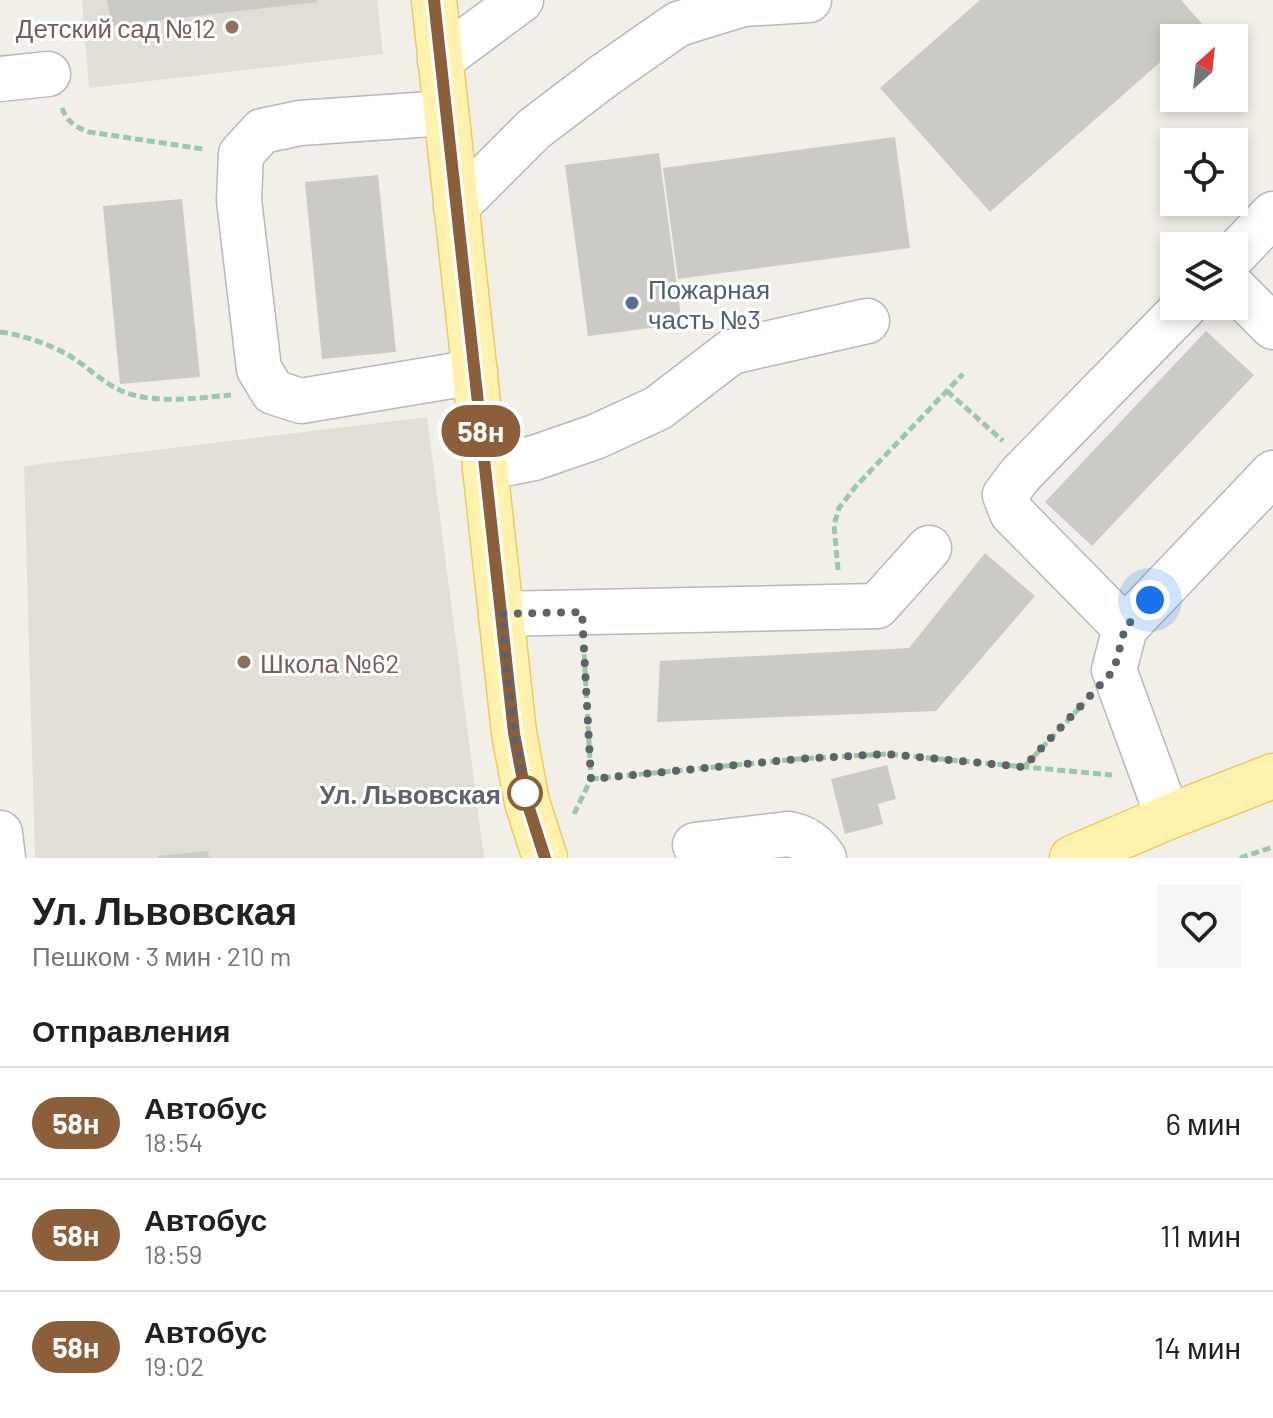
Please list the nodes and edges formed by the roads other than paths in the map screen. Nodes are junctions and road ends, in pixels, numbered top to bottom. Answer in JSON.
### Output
{"nodes":[{"id":1,"x":434,"y":0,"type":"edge"},
{"id":2,"x":521,"y":0,"type":"edge"},
{"id":3,"x":809,"y":0,"type":"edge"},
{"id":4,"x":440,"y":60,"type":"junction"},
{"id":5,"x":48,"y":74,"type":"road end"},
{"id":6,"x":0,"y":79,"type":"edge"},
{"id":7,"x":446,"y":113,"type":"junction"},
{"id":8,"x":456,"y":207,"type":"junction"},
{"id":9,"x":1248,"y":302,"type":"edge"},
{"id":10,"x":1171,"y":320,"type":"edge"},
{"id":11,"x":867,"y":321,"type":"dead end"},
{"id":12,"x":1273,"y":327,"type":"edge"},
{"id":13,"x":475,"y":372,"type":"junction"},
{"id":14,"x":485,"y":468,"type":"junction"},
{"id":15,"x":1271,"y":479,"type":"edge"},
{"id":16,"x":929,"y":548,"type":"dead end"},
{"id":17,"x":501,"y":614,"type":"junction"},
{"id":18,"x":1125,"y":628,"type":"junction"},
{"id":19,"x":1273,"y":776,"type":"edge"},
{"id":20,"x":1161,"y":798,"type":"junction"},
{"id":21,"x":0,"y":833,"type":"edge"},
{"id":22,"x":695,"y":845,"type":"dead end"},
{"id":23,"x":3,"y":858,"type":"edge"},
{"id":24,"x":545,"y":858,"type":"edge"},
{"id":25,"x":824,"y":858,"type":"edge"},
{"id":26,"x":1072,"y":858,"type":"edge"}],
"edges":[{"from":1,"to":4,"type":"main road"},
{"from":2,"to":4,"type":"street"},
{"from":3,"to":8,"type":"street"},
{"from":4,"to":7,"type":"main road"},
{"from":5,"to":6,"type":"street"},
{"from":7,"to":8,"type":"main road"},
{"from":7,"to":13,"type":"street"},
{"from":8,"to":13,"type":"main road"},
{"from":9,"to":12,"type":"street"},
{"from":10,"to":18,"type":"street"},
{"from":11,"to":14,"type":"street"},
{"from":13,"to":14,"type":"main road"},
{"from":14,"to":17,"type":"main road"},
{"from":15,"to":18,"type":"street"},
{"from":16,"to":17,"type":"street"},
{"from":17,"to":24,"type":"main road"},
{"from":18,"to":20,"type":"street"},
{"from":19,"to":20,"type":"main road"},
{"from":20,"to":26,"type":"main road"},
{"from":21,"to":23,"type":"street"},
{"from":22,"to":25,"type":"street"}]}
